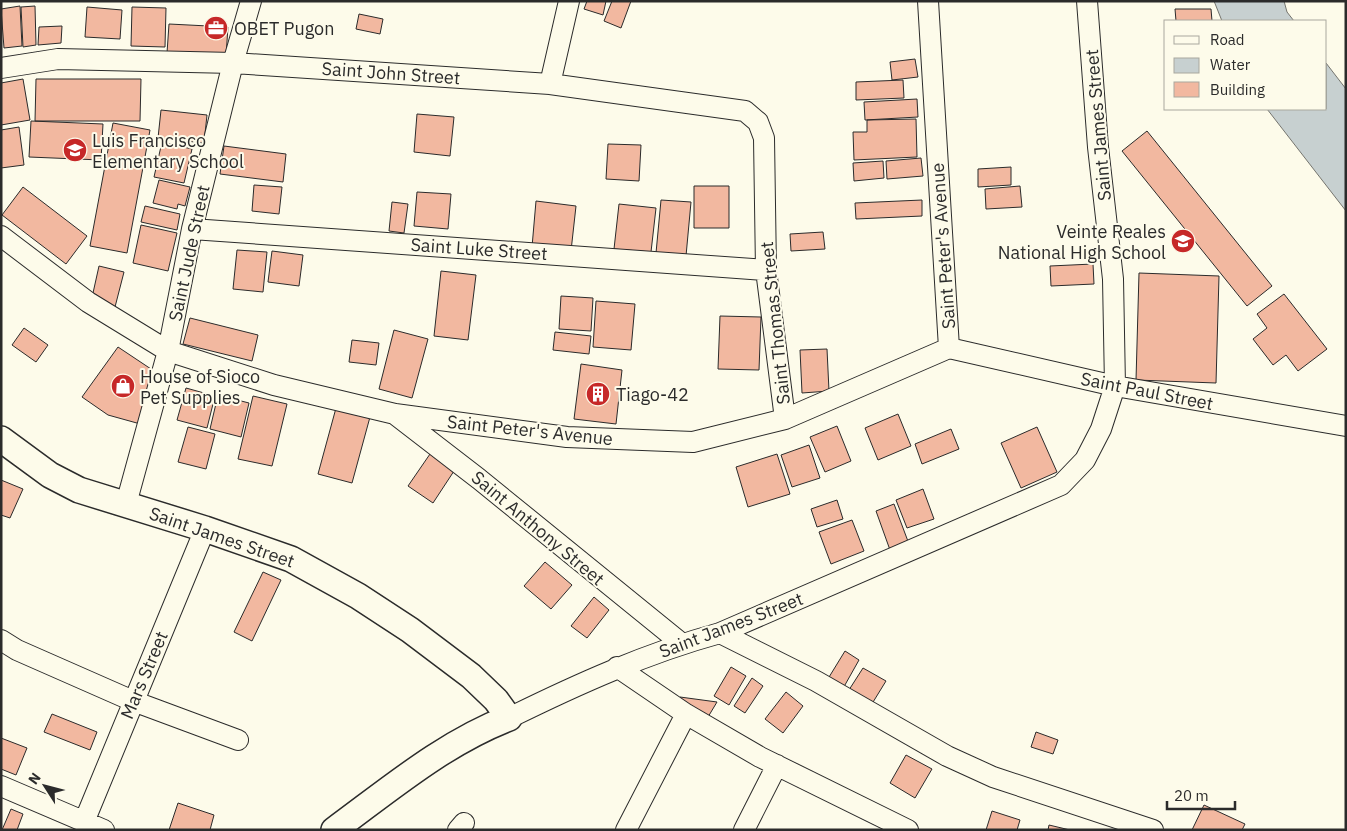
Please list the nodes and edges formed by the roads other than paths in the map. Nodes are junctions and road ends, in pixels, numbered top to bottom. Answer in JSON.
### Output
{"nodes":[{"id":1,"x":251,"y":1,"type":"edge"},
{"id":2,"x":569,"y":1,"type":"edge"},
{"id":3,"x":928,"y":1,"type":"edge"},
{"id":4,"x":1087,"y":1,"type":"edge"},
{"id":5,"x":233,"y":63,"type":"junction"},
{"id":6,"x":1,"y":68,"type":"edge"},
{"id":7,"x":550,"y":84,"type":"junction"},
{"id":8,"x":764,"y":138,"type":"joint"},
{"id":9,"x":192,"y":229,"type":"junction"},
{"id":10,"x":1,"y":236,"type":"edge"},
{"id":11,"x":766,"y":270,"type":"junction"},
{"id":12,"x":949,"y":348,"type":"junction"},
{"id":13,"x":168,"y":351,"type":"junction"},
{"id":14,"x":1115,"y":386,"type":"junction"},
{"id":15,"x":394,"y":414,"type":"junction"},
{"id":16,"x":785,"y":419,"type":"junction"},
{"id":17,"x":1346,"y":426,"type":"edge"},
{"id":18,"x":1,"y":439,"type":"edge"},
{"id":19,"x":126,"y":504,"type":"junction"},
{"id":20,"x":205,"y":529,"type":"junction"},
{"id":21,"x":720,"y":633,"type":"junction"},
{"id":22,"x":1,"y":640,"type":"edge"},
{"id":23,"x":681,"y":644,"type":"junction"},
{"id":24,"x":617,"y":667,"type":"junction"},
{"id":25,"x":133,"y":701,"type":"junction"},
{"id":26,"x":686,"y":714,"type":"junction"},
{"id":27,"x":510,"y":718,"type":"junction"},
{"id":28,"x":238,"y":740,"type":"dead end"},
{"id":29,"x":777,"y":765,"type":"junction"},
{"id":30,"x":1,"y":786,"type":"edge"},
{"id":31,"x":84,"y":822,"type":"junction"},
{"id":32,"x":104,"y":830,"type":"edge"},
{"id":33,"x":334,"y":830,"type":"edge"},
{"id":34,"x":626,"y":830,"type":"edge"},
{"id":35,"x":744,"y":830,"type":"edge"},
{"id":36,"x":908,"y":830,"type":"edge"},
{"id":37,"x":1153,"y":830,"type":"edge"}],
"edges":[{"from":1,"to":5,"type":"street","name":"Saint Jude Street"},
{"from":2,"to":7,"type":"street"},
{"from":3,"to":12,"type":"street","name":"Saint Peter's Avenue"},
{"from":4,"to":14,"type":"street","name":"Saint James Street"},
{"from":5,"to":6,"type":"street","name":"Saint John Street"},
{"from":5,"to":7,"type":"street","name":"Saint John Street"},
{"from":5,"to":9,"type":"street","name":"Saint Jude Street"},
{"from":7,"to":8,"type":"street","name":"Saint John Street"},
{"from":8,"to":11,"type":"street","name":"Saint Thomas Street"},
{"from":9,"to":11,"type":"street","name":"Saint Luke Street"},
{"from":9,"to":13,"type":"street","name":"Saint Jude Street"},
{"from":10,"to":13,"type":"street","name":"Saint Peter's Avenue"},
{"from":11,"to":16,"type":"street","name":"Saint Thomas Street"},
{"from":12,"to":14,"type":"street","name":"Saint Paul Street"},
{"from":12,"to":16,"type":"street","name":"Saint Peter's Avenue"},
{"from":13,"to":15,"type":"street","name":"Saint Peter's Avenue"},
{"from":13,"to":19,"type":"street","name":"Saint Jude Street"},
{"from":14,"to":17,"type":"street","name":"Saint Paul Street"},
{"from":14,"to":21,"type":"street","name":"Saint James Street"},
{"from":15,"to":16,"type":"street","name":"Saint Peter's Avenue"},
{"from":15,"to":23,"type":"street","name":"Saint Anthony Street"},
{"from":18,"to":19,"type":"street","name":"Saint James Street"},
{"from":19,"to":20,"type":"street","name":"Saint James Street"},
{"from":20,"to":25,"type":"street","name":"Mars Street"},
{"from":20,"to":27,"type":"street","name":"Saint James Street"},
{"from":21,"to":23,"type":"street","name":"Saint James Street"},
{"from":21,"to":37,"type":"street"},
{"from":22,"to":25,"type":"street"},
{"from":23,"to":24,"type":"street","name":"Saint James Street"},
{"from":24,"to":26,"type":"street"},
{"from":24,"to":27,"type":"street","name":"Saint James Street"},
{"from":25,"to":28,"type":"street"},
{"from":25,"to":31,"type":"street","name":"Mars Street"},
{"from":26,"to":29,"type":"street"},
{"from":26,"to":34,"type":"street"},
{"from":27,"to":33,"type":"street"},
{"from":29,"to":35,"type":"street"},
{"from":29,"to":36,"type":"street"},
{"from":30,"to":31,"type":"street"},
{"from":31,"to":32,"type":"street"}]}
